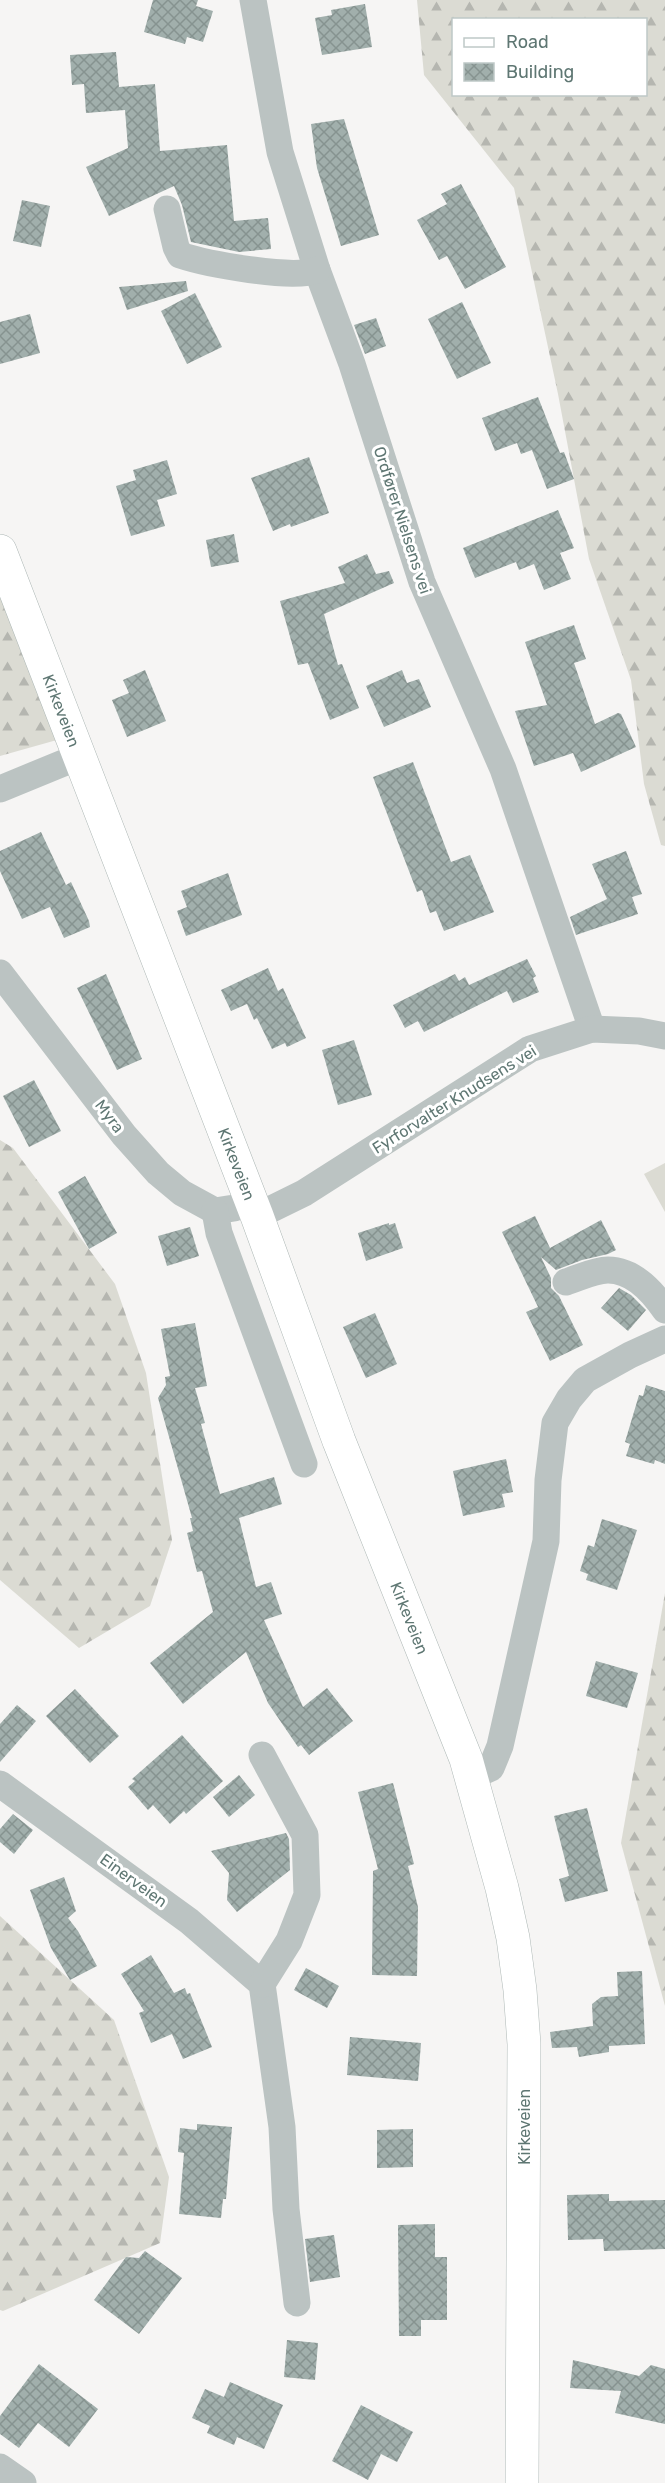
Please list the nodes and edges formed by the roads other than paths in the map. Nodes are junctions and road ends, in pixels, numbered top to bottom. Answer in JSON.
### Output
{"nodes":[{"id":1,"x":253,"y":0,"type":"edge"},
{"id":2,"x":167,"y":209,"type":"dead end"},
{"id":3,"x":317,"y":270,"type":"junction"},
{"id":4,"x":0,"y":551,"type":"edge"},
{"id":5,"x":78,"y":757,"type":"junction"},
{"id":6,"x":0,"y":789,"type":"edge"},
{"id":7,"x":0,"y":973,"type":"edge"},
{"id":8,"x":592,"y":1029,"type":"junction"},
{"id":9,"x":665,"y":1036,"type":"edge"},
{"id":10,"x":254,"y":1208,"type":"junction"},
{"id":11,"x":215,"y":1211,"type":"junction"},
{"id":12,"x":566,"y":1282,"type":"dead end"},
{"id":13,"x":665,"y":1310,"type":"edge"},
{"id":14,"x":665,"y":1340,"type":"edge"},
{"id":15,"x":303,"y":1464,"type":"dead end"},
{"id":16,"x":262,"y":1755,"type":"dead end"},
{"id":17,"x":471,"y":1777,"type":"junction"},
{"id":18,"x":0,"y":1784,"type":"edge"},
{"id":19,"x":262,"y":1984,"type":"junction"},
{"id":20,"x":297,"y":2303,"type":"dead end"},
{"id":21,"x":0,"y":2467,"type":"edge"},
{"id":22,"x":23,"y":2483,"type":"edge"},
{"id":23,"x":522,"y":2483,"type":"edge"}],
"edges":[{"from":1,"to":3,"type":"street","name":"Ordfører Nielsens vei"},
{"from":2,"to":3,"type":"street"},
{"from":3,"to":8,"type":"street","name":"Ordfører Nielsens vei"},
{"from":4,"to":5,"type":"main road","name":"Kirkeveien"},
{"from":5,"to":6,"type":"street"},
{"from":5,"to":10,"type":"main road","name":"Kirkeveien"},
{"from":7,"to":11,"type":"street","name":"Myra"},
{"from":8,"to":9,"type":"street","name":"Fyrforvalter Knudsens vei"},
{"from":8,"to":10,"type":"street","name":"Fyrforvalter Knudsens vei"},
{"from":10,"to":11,"type":"street"},
{"from":10,"to":17,"type":"main road","name":"Kirkeveien"},
{"from":11,"to":15,"type":"street"},
{"from":12,"to":13,"type":"street"},
{"from":14,"to":17,"type":"street"},
{"from":16,"to":19,"type":"street"},
{"from":17,"to":23,"type":"main road","name":"Kirkeveien"},
{"from":18,"to":19,"type":"street","name":"Einerveien"},
{"from":19,"to":20,"type":"street"},
{"from":21,"to":22,"type":"street"}]}
